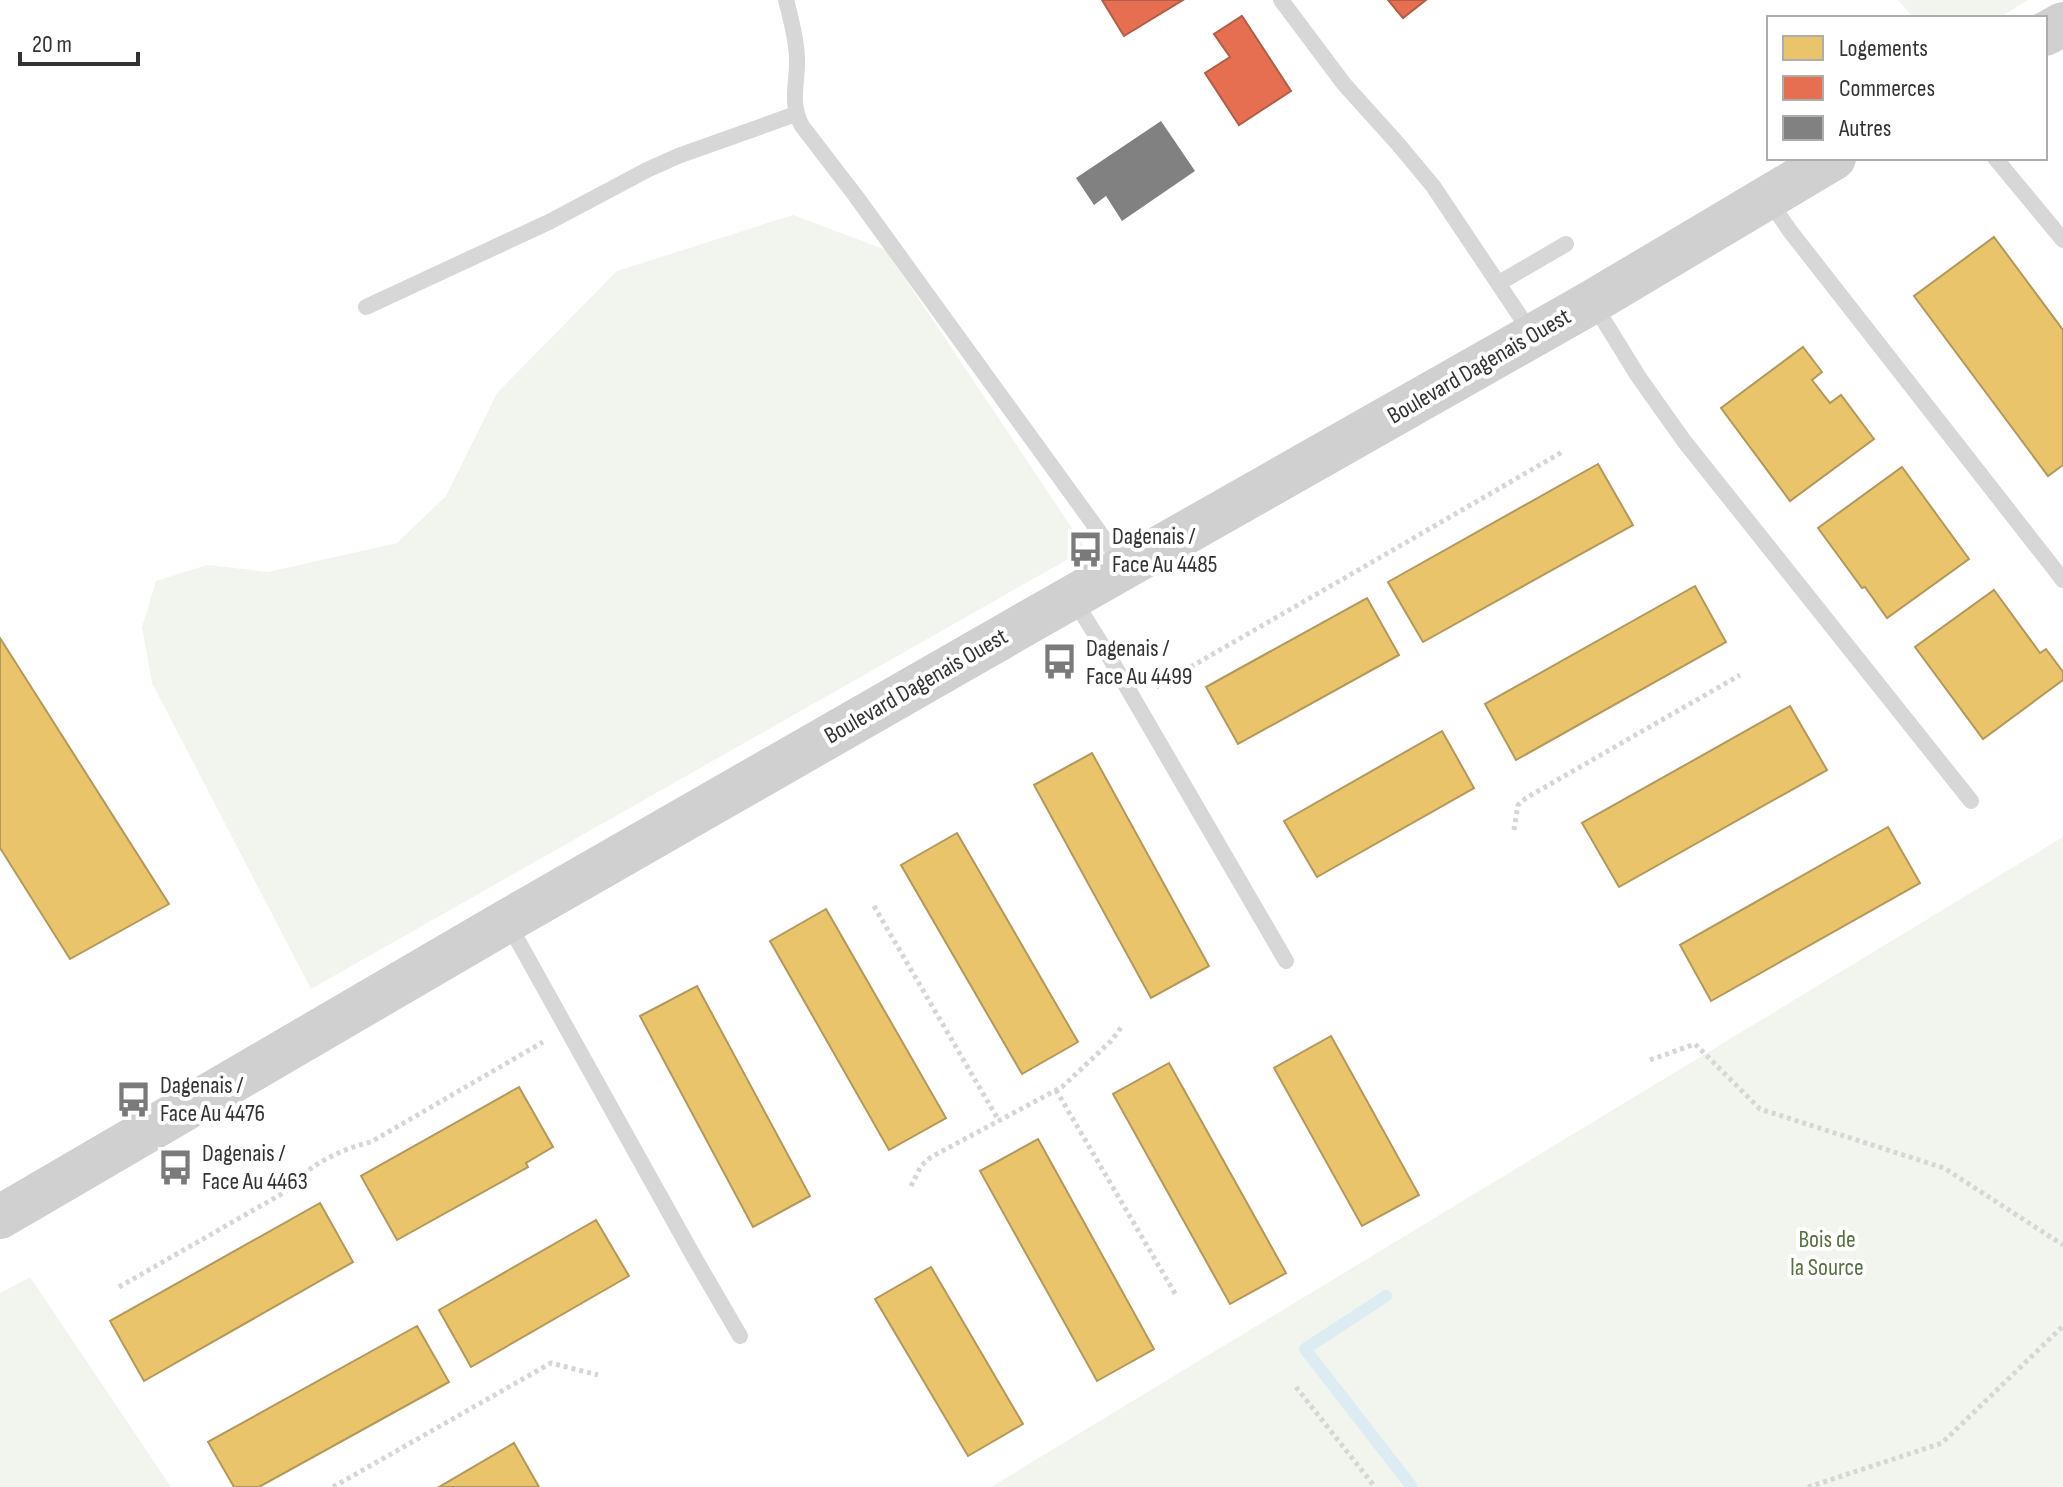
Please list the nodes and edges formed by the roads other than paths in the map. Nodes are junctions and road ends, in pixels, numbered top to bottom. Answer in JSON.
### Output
{"nodes":[{"id":1,"x":786,"y":0,"type":"edge"},
{"id":2,"x":1281,"y":0,"type":"edge"},
{"id":3,"x":796,"y":114,"type":"junction"},
{"id":4,"x":1831,"y":160,"type":"edge"},
{"id":5,"x":1997,"y":160,"type":"edge"},
{"id":6,"x":1767,"y":198,"type":"junction"},
{"id":7,"x":2063,"y":240,"type":"edge"},
{"id":8,"x":1566,"y":244,"type":"dead end"},
{"id":9,"x":1499,"y":283,"type":"junction"},
{"id":10,"x":1592,"y":302,"type":"junction"},
{"id":11,"x":366,"y":307,"type":"dead end"},
{"id":12,"x":1533,"y":335,"type":"junction"},
{"id":13,"x":1125,"y":567,"type":"junction"},
{"id":14,"x":2063,"y":580,"type":"edge"},
{"id":15,"x":1072,"y":597,"type":"junction"},
{"id":16,"x":1971,"y":801,"type":"dead end"},
{"id":17,"x":507,"y":921,"type":"junction"},
{"id":18,"x":1286,"y":961,"type":"dead end"},
{"id":19,"x":0,"y":1217,"type":"edge"},
{"id":20,"x":740,"y":1336,"type":"dead end"}],
"edges":[{"from":1,"to":3,"type":"lane"},
{"from":2,"to":9,"type":"lane"},
{"from":3,"to":11,"type":"lane"},
{"from":3,"to":13,"type":"lane"},
{"from":4,"to":6,"type":"main road","name":"Boulevard Dagenais Ouest"},
{"from":5,"to":7,"type":"lane"},
{"from":6,"to":10,"type":"main road","name":"Boulevard Dagenais Ouest"},
{"from":6,"to":14,"type":"lane"},
{"from":8,"to":9,"type":"lane"},
{"from":9,"to":12,"type":"lane"},
{"from":10,"to":12,"type":"main road","name":"Boulevard Dagenais Ouest"},
{"from":10,"to":16,"type":"lane"},
{"from":12,"to":13,"type":"main road","name":"Boulevard Dagenais Ouest"},
{"from":13,"to":15,"type":"main road","name":"Boulevard Dagenais Ouest"},
{"from":15,"to":17,"type":"main road","name":"Boulevard Dagenais Ouest"},
{"from":15,"to":18,"type":"lane"},
{"from":17,"to":19,"type":"main road","name":"Boulevard Dagenais Ouest"},
{"from":17,"to":20,"type":"lane"}]}
